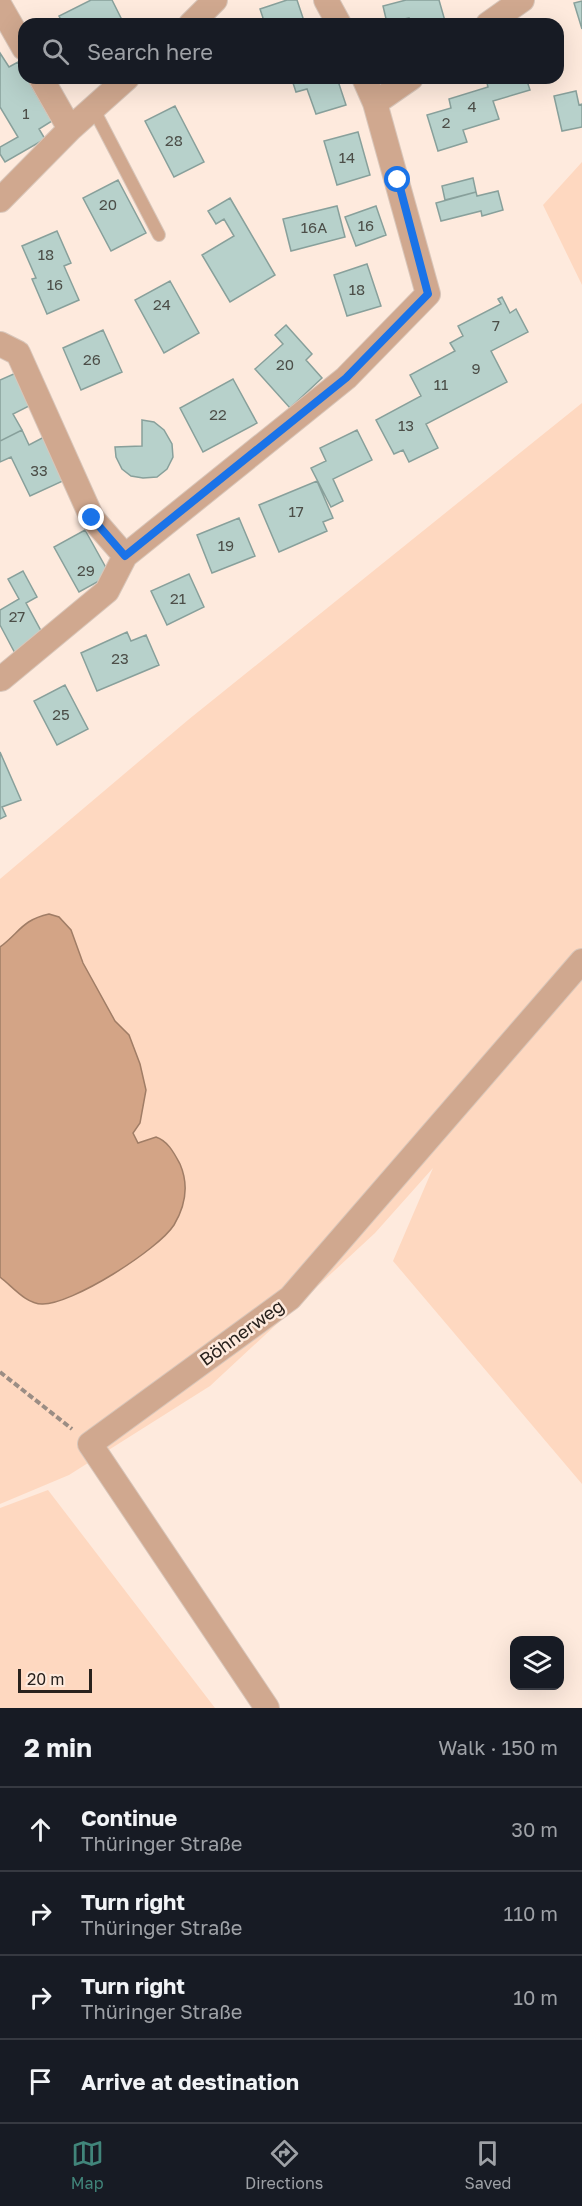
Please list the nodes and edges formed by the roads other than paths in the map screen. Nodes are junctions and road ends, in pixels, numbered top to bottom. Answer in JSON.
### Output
{"nodes":[{"id":1,"x":215,"y":0,"type":"edge"},
{"id":2,"x":326,"y":0,"type":"edge"},
{"id":3,"x":522,"y":0,"type":"edge"},
{"id":4,"x":0,"y":6,"type":"edge"},
{"id":5,"x":197,"y":18,"type":"edge"},
{"id":6,"x":336,"y":18,"type":"edge"},
{"id":7,"x":496,"y":18,"type":"edge"},
{"id":8,"x":18,"y":38,"type":"edge"},
{"id":9,"x":44,"y":84,"type":"edge"},
{"id":10,"x":120,"y":84,"type":"edge"},
{"id":11,"x":367,"y":84,"type":"edge"},
{"id":12,"x":402,"y":84,"type":"edge"},
{"id":13,"x":375,"y":103,"type":"junction"},
{"id":14,"x":93,"y":108,"type":"junction"},
{"id":15,"x":70,"y":129,"type":"junction"},
{"id":16,"x":0,"y":200,"type":"edge"},
{"id":17,"x":159,"y":235,"type":"dead end"},
{"id":18,"x":0,"y":344,"type":"edge"},
{"id":19,"x":125,"y":556,"type":"junction"},
{"id":20,"x":1,"y":679,"type":"edge"},
{"id":21,"x":582,"y":961,"type":"edge"},
{"id":22,"x":267,"y":1708,"type":"edge"}],
"edges":[{"from":1,"to":5,"type":"street"},
{"from":2,"to":6,"type":"street"},
{"from":3,"to":7,"type":"street"},
{"from":4,"to":8,"type":"street"},
{"from":9,"to":15,"type":"street"},
{"from":10,"to":14,"type":"street"},
{"from":11,"to":13,"type":"street"},
{"from":12,"to":13,"type":"street"},
{"from":13,"to":19,"type":"street"},
{"from":14,"to":15,"type":"street"},
{"from":14,"to":17,"type":"lane"},
{"from":15,"to":16,"type":"street"},
{"from":18,"to":19,"type":"street"},
{"from":19,"to":20,"type":"street"},
{"from":21,"to":22,"type":"street","name":"Böhnerweg"}]}
